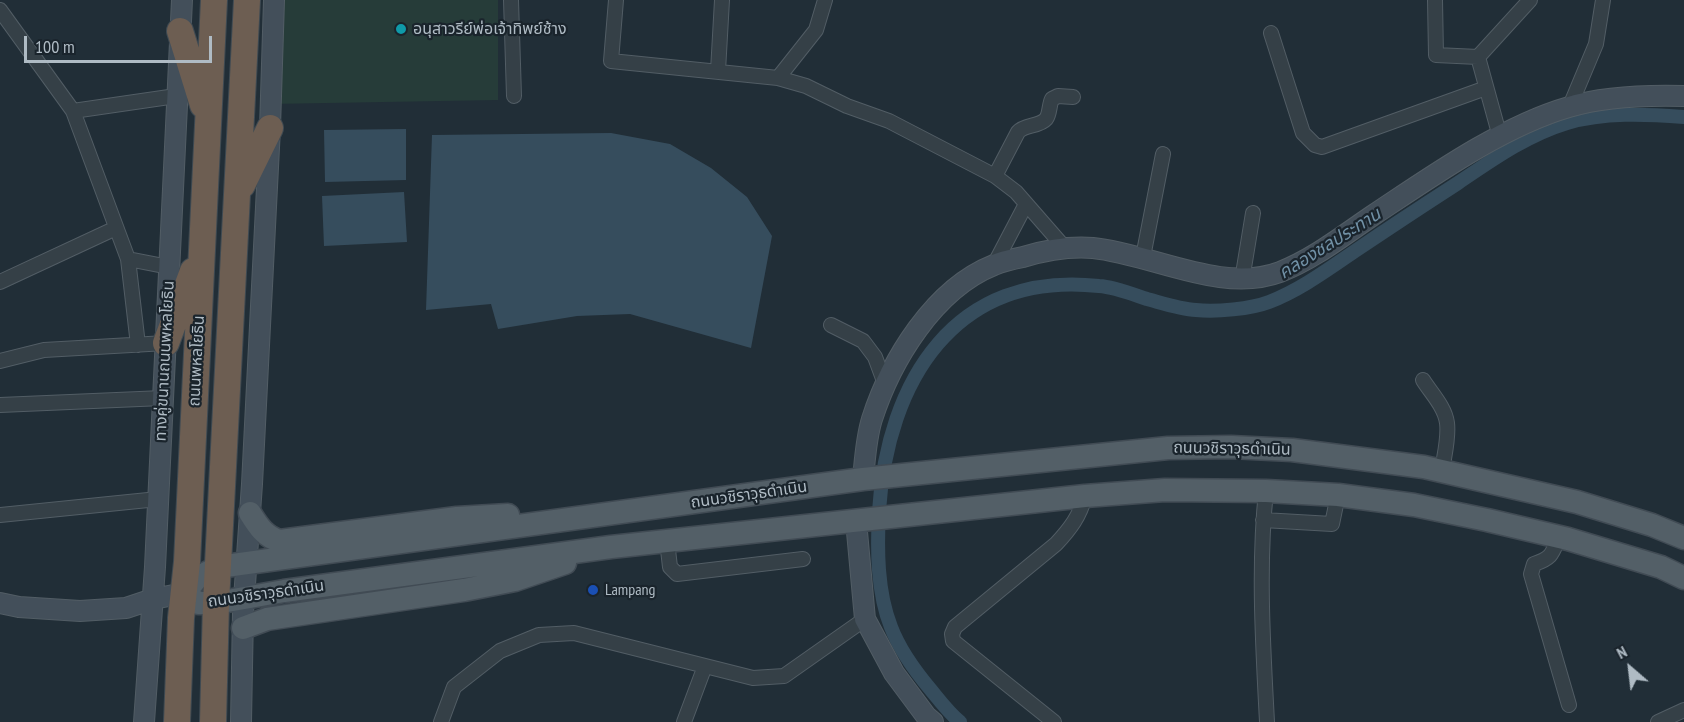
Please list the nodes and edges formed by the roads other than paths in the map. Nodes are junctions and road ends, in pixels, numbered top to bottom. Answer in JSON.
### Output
{"nodes":[{"id":1,"x":182,"y":0,"type":"edge"},
{"id":2,"x":214,"y":0,"type":"edge"},
{"id":3,"x":247,"y":0,"type":"edge"},
{"id":4,"x":274,"y":0,"type":"edge"},
{"id":5,"x":511,"y":0,"type":"edge"},
{"id":6,"x":616,"y":0,"type":"edge"},
{"id":7,"x":722,"y":0,"type":"edge"},
{"id":8,"x":825,"y":0,"type":"edge"},
{"id":9,"x":1434,"y":0,"type":"edge"},
{"id":10,"x":1530,"y":0,"type":"edge"},
{"id":11,"x":1603,"y":0,"type":"edge"},
{"id":12,"x":0,"y":10,"type":"edge"},
{"id":13,"x":180,"y":31,"type":"junction"},
{"id":14,"x":1271,"y":33,"type":"dead end"},
{"id":15,"x":1478,"y":57,"type":"junction"},
{"id":16,"x":718,"y":71,"type":"junction"},
{"id":17,"x":778,"y":78,"type":"junction"},
{"id":18,"x":1486,"y":88,"type":"junction"},
{"id":19,"x":177,"y":96,"type":"junction"},
{"id":20,"x":514,"y":96,"type":"dead end"},
{"id":21,"x":1684,"y":96,"type":"edge"},
{"id":22,"x":1073,"y":97,"type":"dead end"},
{"id":23,"x":1570,"y":106,"type":"junction"},
{"id":24,"x":73,"y":111,"type":"junction"},
{"id":25,"x":208,"y":123,"type":"junction"},
{"id":26,"x":270,"y":128,"type":"junction"},
{"id":27,"x":1500,"y":136,"type":"junction"},
{"id":28,"x":1163,"y":154,"type":"dead end"},
{"id":29,"x":995,"y":176,"type":"junction"},
{"id":30,"x":238,"y":193,"type":"junction"},
{"id":31,"x":1026,"y":204,"type":"junction"},
{"id":32,"x":1253,"y":213,"type":"dead end"},
{"id":33,"x":116,"y":228,"type":"junction"},
{"id":34,"x":1064,"y":247,"type":"junction"},
{"id":35,"x":202,"y":248,"type":"junction"},
{"id":36,"x":1143,"y":257,"type":"junction"},
{"id":37,"x":128,"y":259,"type":"junction"},
{"id":38,"x":993,"y":265,"type":"junction"},
{"id":39,"x":169,"y":267,"type":"junction"},
{"id":40,"x":1242,"y":280,"type":"junction"},
{"id":41,"x":0,"y":282,"type":"edge"},
{"id":42,"x":831,"y":325,"type":"dead end"},
{"id":43,"x":166,"y":343,"type":"junction"},
{"id":44,"x":138,"y":345,"type":"junction"},
{"id":45,"x":0,"y":361,"type":"edge"},
{"id":46,"x":1423,"y":380,"type":"dead end"},
{"id":47,"x":885,"y":384,"type":"junction"},
{"id":48,"x":163,"y":398,"type":"junction"},
{"id":49,"x":0,"y":405,"type":"edge"},
{"id":50,"x":1442,"y":471,"type":"junction"},
{"id":51,"x":863,"y":479,"type":"junction"},
{"id":52,"x":1266,"y":491,"type":"junction"},
{"id":53,"x":1338,"y":495,"type":"junction"},
{"id":54,"x":1085,"y":496,"type":"junction"},
{"id":55,"x":158,"y":499,"type":"junction"},
{"id":56,"x":250,"y":513,"type":"junction"},
{"id":57,"x":0,"y":515,"type":"edge"},
{"id":58,"x":608,"y":515,"type":"junction"},
{"id":59,"x":1263,"y":520,"type":"junction"},
{"id":60,"x":856,"y":521,"type":"junction"},
{"id":61,"x":1558,"y":537,"type":"junction"},
{"id":62,"x":1684,"y":538,"type":"edge"},
{"id":63,"x":667,"y":541,"type":"junction"},
{"id":64,"x":611,"y":547,"type":"junction"},
{"id":65,"x":803,"y":559,"type":"dead end"},
{"id":66,"x":246,"y":563,"type":"junction"},
{"id":67,"x":218,"y":567,"type":"junction"},
{"id":68,"x":1684,"y":578,"type":"edge"},
{"id":69,"x":184,"y":593,"type":"junction"},
{"id":70,"x":244,"y":597,"type":"junction"},
{"id":71,"x":153,"y":599,"type":"junction"},
{"id":72,"x":0,"y":603,"type":"edge"},
{"id":73,"x":216,"y":603,"type":"junction"},
{"id":74,"x":865,"y":619,"type":"junction"},
{"id":75,"x":243,"y":628,"type":"junction"},
{"id":76,"x":705,"y":666,"type":"junction"},
{"id":77,"x":1569,"y":705,"type":"dead end"},
{"id":78,"x":1684,"y":710,"type":"edge"},
{"id":79,"x":144,"y":722,"type":"edge"},
{"id":80,"x":177,"y":722,"type":"edge"},
{"id":81,"x":213,"y":722,"type":"edge"},
{"id":82,"x":241,"y":722,"type":"edge"},
{"id":83,"x":441,"y":722,"type":"edge"},
{"id":84,"x":684,"y":722,"type":"edge"},
{"id":85,"x":933,"y":722,"type":"edge"},
{"id":86,"x":1054,"y":722,"type":"edge"},
{"id":87,"x":1267,"y":722,"type":"edge"},
{"id":88,"x":1658,"y":722,"type":"edge"}],
"edges":[{"from":1,"to":13,"type":"main road","name":"ทางคู่ขนานถนนพหลโยธิน"},
{"from":2,"to":25,"type":"highway","name":"ถนนพหลโยธิน"},
{"from":3,"to":30,"type":"highway","name":"ถนนพหลโยธิน"},
{"from":4,"to":26,"type":"main road"},
{"from":5,"to":20,"type":"street"},
{"from":6,"to":16,"type":"street"},
{"from":7,"to":16,"type":"street"},
{"from":8,"to":17,"type":"street"},
{"from":9,"to":15,"type":"street"},
{"from":10,"to":15,"type":"street"},
{"from":11,"to":23,"type":"street"},
{"from":12,"to":24,"type":"street"},
{"from":13,"to":19,"type":"main road","name":"ทางคู่ขนานถนนพหลโยธิน"},
{"from":13,"to":25,"type":"highway"},
{"from":14,"to":18,"type":"street"},
{"from":15,"to":18,"type":"street"},
{"from":16,"to":17,"type":"street"},
{"from":17,"to":29,"type":"street"},
{"from":18,"to":27,"type":"street"},
{"from":19,"to":24,"type":"street"},
{"from":19,"to":39,"type":"main road","name":"ทางคู่ขนานถนนพหลโยธิน"},
{"from":21,"to":23,"type":"main road"},
{"from":22,"to":29,"type":"street"},
{"from":23,"to":27,"type":"main road"},
{"from":24,"to":33,"type":"street"},
{"from":25,"to":35,"type":"highway","name":"ถนนพหลโยธิน"},
{"from":26,"to":30,"type":"highway"},
{"from":26,"to":56,"type":"main road"},
{"from":27,"to":40,"type":"main road"},
{"from":28,"to":36,"type":"street"},
{"from":29,"to":31,"type":"street"},
{"from":30,"to":67,"type":"highway","name":"ถนนพหลโยธิน"},
{"from":31,"to":34,"type":"street"},
{"from":31,"to":38,"type":"street"},
{"from":32,"to":40,"type":"street"},
{"from":33,"to":37,"type":"street"},
{"from":33,"to":41,"type":"street"},
{"from":34,"to":36,"type":"main road"},
{"from":34,"to":38,"type":"main road"},
{"from":35,"to":43,"type":"highway"},
{"from":35,"to":69,"type":"highway","name":"ถนนพหลโยธิน"},
{"from":36,"to":40,"type":"main road"},
{"from":37,"to":39,"type":"street"},
{"from":37,"to":44,"type":"street"},
{"from":38,"to":47,"type":"main road"},
{"from":39,"to":43,"type":"main road","name":"ทางคู่ขนานถนนพหลโยธิน"},
{"from":42,"to":47,"type":"street"},
{"from":43,"to":44,"type":"street"},
{"from":43,"to":48,"type":"main road","name":"ทางคู่ขนานถนนพหลโยธิน"},
{"from":44,"to":45,"type":"street"},
{"from":46,"to":50,"type":"street"},
{"from":47,"to":51,"type":"main road"},
{"from":48,"to":49,"type":"street"},
{"from":48,"to":55,"type":"main road","name":"ทางคู่ขนานถนนพหลโยธิน"},
{"from":50,"to":51,"type":"main road","name":"ถนนวชิราวุธดำเนิน"},
{"from":50,"to":62,"type":"main road","name":"ถนนวชิราวุธดำเนิน"},
{"from":51,"to":58,"type":"main road","name":"ถนนวชิราวุธดำเนิน"},
{"from":52,"to":53,"type":"main road","name":"ถนนวชิราวุธดำเนิน"},
{"from":52,"to":54,"type":"main road","name":"ถนนวชิราวุธดำเนิน"},
{"from":52,"to":59,"type":"street"},
{"from":53,"to":59,"type":"street"},
{"from":53,"to":61,"type":"main road","name":"ถนนวชิราวุธดำเนิน"},
{"from":54,"to":60,"type":"main road","name":"ถนนวชิราวุธดำเนิน"},
{"from":54,"to":86,"type":"street"},
{"from":55,"to":57,"type":"street"},
{"from":55,"to":71,"type":"main road","name":"ทางคู่ขนานถนนพหลโยธิน"},
{"from":56,"to":58,"type":"main road"},
{"from":56,"to":66,"type":"main road"},
{"from":58,"to":64,"type":"main road"},
{"from":58,"to":66,"type":"main road","name":"ถนนวชิราวุธดำเนิน"},
{"from":59,"to":87,"type":"street"},
{"from":60,"to":63,"type":"main road","name":"ถนนวชิราวุธดำเนิน"},
{"from":60,"to":74,"type":"main road"},
{"from":61,"to":68,"type":"main road","name":"ถนนวชิราวุธดำเนิน"},
{"from":61,"to":77,"type":"street"},
{"from":63,"to":64,"type":"main road","name":"ถนนวชิราวุธดำเนิน"},
{"from":63,"to":65,"type":"street"},
{"from":64,"to":70,"type":"main road","name":"ถนนวชิราวุธดำเนิน"},
{"from":64,"to":75,"type":"main road"},
{"from":66,"to":67,"type":"main road","name":"ถนนวชิราวุธดำเนิน"},
{"from":66,"to":70,"type":"main road"},
{"from":67,"to":69,"type":"main road","name":"ถนนวชิราวุธดำเนิน"},
{"from":67,"to":73,"type":"highway","name":"ถนนพหลโยธิน"},
{"from":69,"to":71,"type":"main road"},
{"from":69,"to":73,"type":"main road","name":"ถนนวชิราวุธดำเนิน"},
{"from":69,"to":80,"type":"highway","name":"ถนนพหลโยธิน"},
{"from":70,"to":73,"type":"main road","name":"ถนนวชิราวุธดำเนิน"},
{"from":70,"to":75,"type":"main road"},
{"from":71,"to":72,"type":"main road"},
{"from":71,"to":79,"type":"main road","name":"ทางคู่ขนานถนนพหลโยธิน"},
{"from":73,"to":81,"type":"highway","name":"ถนนพหลโยธิน"},
{"from":74,"to":76,"type":"street"},
{"from":74,"to":85,"type":"main road"},
{"from":75,"to":82,"type":"main road"},
{"from":76,"to":83,"type":"street"},
{"from":76,"to":84,"type":"street"},
{"from":78,"to":88,"type":"street"}]}
